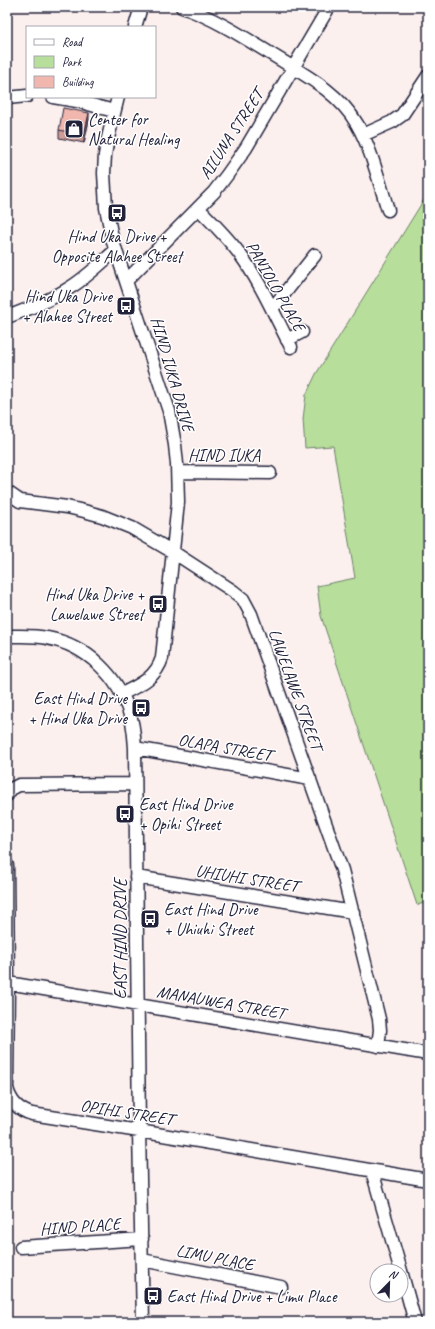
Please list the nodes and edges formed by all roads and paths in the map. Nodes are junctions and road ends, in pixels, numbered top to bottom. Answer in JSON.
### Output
{"nodes":[{"id":1,"x":140,"y":7,"type":"edge"},
{"id":2,"x":182,"y":7,"type":"edge"},
{"id":3,"x":320,"y":7,"type":"edge"},
{"id":4,"x":329,"y":7,"type":"edge"},
{"id":5,"x":321,"y":19,"type":"junction"},
{"id":6,"x":136,"y":26,"type":"edge"},
{"id":7,"x":293,"y":68,"type":"junction"},
{"id":8,"x":428,"y":76,"type":"edge"},
{"id":9,"x":26,"y":96,"type":"edge"},
{"id":10,"x":7,"y":98,"type":"edge"},
{"id":11,"x":59,"y":98,"type":"edge"},
{"id":12,"x":118,"y":98,"type":"edge"},
{"id":13,"x":114,"y":111,"type":"junction"},
{"id":14,"x":363,"y":135,"type":"junction"},
{"id":15,"x":198,"y":208,"type":"junction"},
{"id":16,"x":388,"y":210,"type":"dead end"},
{"id":17,"x":116,"y":250,"type":"junction"},
{"id":18,"x":315,"y":255,"type":"dead end"},
{"id":19,"x":126,"y":281,"type":"junction"},
{"id":20,"x":272,"y":309,"type":"junction"},
{"id":21,"x":7,"y":317,"type":"edge"},
{"id":22,"x":302,"y":332,"type":"dead end"},
{"id":23,"x":178,"y":472,"type":"junction"},
{"id":24,"x":270,"y":473,"type":"dead end"},
{"id":25,"x":7,"y":492,"type":"edge"},
{"id":26,"x":173,"y":552,"type":"junction"},
{"id":27,"x":7,"y":636,"type":"edge"},
{"id":28,"x":122,"y":694,"type":"junction"},
{"id":29,"x":135,"y":748,"type":"junction"},
{"id":30,"x":310,"y":778,"type":"junction"},
{"id":31,"x":134,"y":784,"type":"junction"},
{"id":32,"x":7,"y":795,"type":"edge"},
{"id":33,"x":7,"y":865,"type":"edge"},
{"id":34,"x":136,"y":877,"type":"junction"},
{"id":35,"x":353,"y":912,"type":"junction"},
{"id":36,"x":8,"y":983,"type":"junction"},
{"id":37,"x":137,"y":1004,"type":"junction"},
{"id":38,"x":378,"y":1046,"type":"junction"},
{"id":39,"x":428,"y":1054,"type":"edge"},
{"id":40,"x":139,"y":1131,"type":"junction"},
{"id":41,"x":372,"y":1171,"type":"junction"},
{"id":42,"x":428,"y":1180,"type":"edge"},
{"id":43,"x":142,"y":1239,"type":"junction"},
{"id":44,"x":21,"y":1247,"type":"dead end"},
{"id":45,"x":142,"y":1260,"type":"junction"},
{"id":46,"x":399,"y":1263,"type":"edge"},
{"id":47,"x":281,"y":1287,"type":"dead end"},
{"id":48,"x":409,"y":1300,"type":"edge"},
{"id":49,"x":143,"y":1322,"type":"edge"},
{"id":50,"x":415,"y":1322,"type":"edge"}],
"edges":[{"from":1,"to":6,"type":"street"},
{"from":2,"to":7,"type":"street"},
{"from":3,"to":5,"type":"street"},
{"from":4,"to":5,"type":"street","name":"AILUNA STREET"},
{"from":5,"to":7,"type":"street","name":"AILUNA STREET"},
{"from":7,"to":14,"type":"street"},
{"from":7,"to":15,"type":"street","name":"AILUNA STREET"},
{"from":8,"to":14,"type":"street"},
{"from":9,"to":10,"type":"street"},
{"from":11,"to":13,"type":"street"},
{"from":12,"to":13,"type":"street","name":"HIND IUKA DRIVE"},
{"from":13,"to":17,"type":"street","name":"HIND IUKA DRIVE"},
{"from":14,"to":16,"type":"street"},
{"from":15,"to":19,"type":"street","name":"AILUNA STREET"},
{"from":15,"to":20,"type":"street","name":"PANIOLO PLACE"},
{"from":17,"to":19,"type":"street","name":"HIND IUKA DRIVE"},
{"from":17,"to":21,"type":"street"},
{"from":18,"to":20,"type":"street"},
{"from":19,"to":23,"type":"street","name":"HIND IUKA DRIVE"},
{"from":20,"to":22,"type":"street","name":"PANIOLO PLACE"},
{"from":23,"to":24,"type":"street","name":"HIND IUKA"},
{"from":23,"to":26,"type":"street","name":"HIND IUKA DRIVE"},
{"from":25,"to":26,"type":"street","name":"LAWELAWE STREET"},
{"from":26,"to":28,"type":"street","name":"HIND IUKA DRIVE"},
{"from":26,"to":30,"type":"street","name":"LAWELAWE STREET"},
{"from":27,"to":28,"type":"street","name":"EAST HIND DRIVE"},
{"from":28,"to":29,"type":"street","name":"EAST HIND DRIVE"},
{"from":29,"to":30,"type":"street","name":"OLAPA STREET"},
{"from":29,"to":31,"type":"street","name":"EAST HIND DRIVE"},
{"from":30,"to":35,"type":"street","name":"LAWELAWE STREET"},
{"from":31,"to":32,"type":"street"},
{"from":31,"to":34,"type":"street","name":"EAST HIND DRIVE"},
{"from":33,"to":36,"type":"street","name":"OPIHI STREET"},
{"from":34,"to":35,"type":"street","name":"UHIUHI STREET"},
{"from":34,"to":37,"type":"street","name":"EAST HIND DRIVE"},
{"from":35,"to":38,"type":"street","name":"LAWELAWE STREET"},
{"from":36,"to":37,"type":"street","name":"MANAUWEA STREET"},
{"from":36,"to":40,"type":"street","name":"OPIHI STREET"},
{"from":37,"to":38,"type":"street","name":"MANAUWEA STREET"},
{"from":37,"to":40,"type":"street","name":"EAST HIND DRIVE"},
{"from":38,"to":39,"type":"street","name":"MANAUWEA STREET"},
{"from":40,"to":41,"type":"street","name":"OPIHI STREET"},
{"from":40,"to":43,"type":"street","name":"EAST HIND DRIVE"},
{"from":41,"to":42,"type":"street","name":"OPIHI STREET"},
{"from":41,"to":46,"type":"street"},
{"from":43,"to":44,"type":"street","name":"HIND PLACE"},
{"from":43,"to":45,"type":"street","name":"EAST HIND DRIVE"},
{"from":45,"to":47,"type":"street","name":"LIMU PLACE"},
{"from":45,"to":49,"type":"street","name":"EAST HIND DRIVE"},
{"from":48,"to":50,"type":"street"}]}
